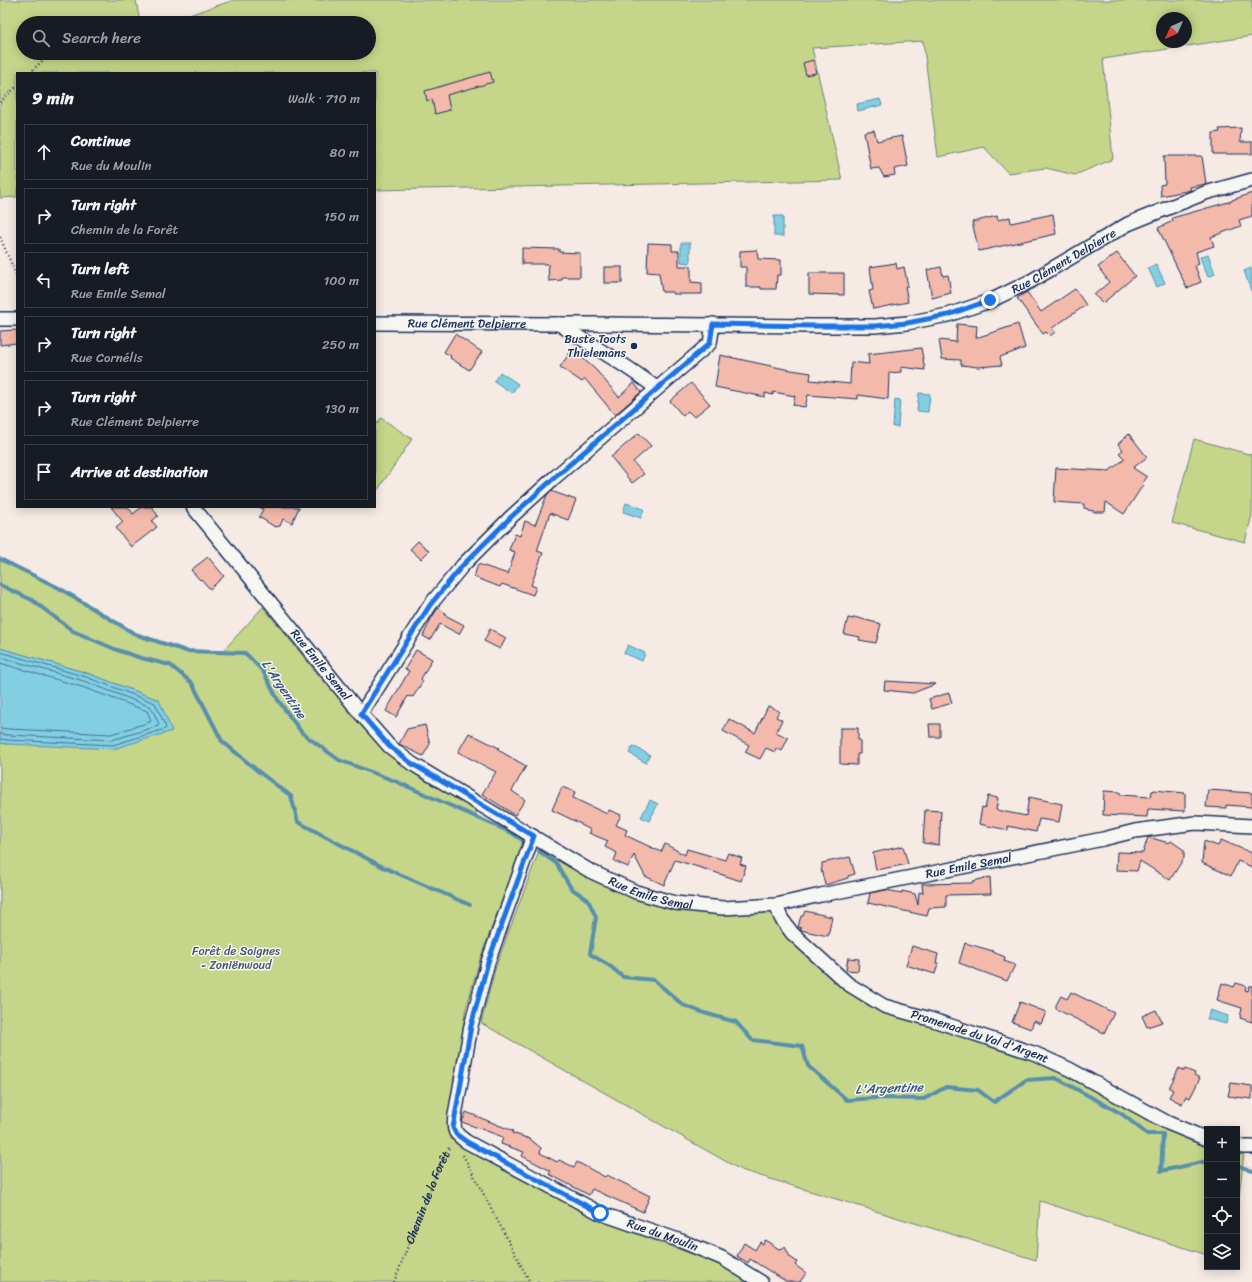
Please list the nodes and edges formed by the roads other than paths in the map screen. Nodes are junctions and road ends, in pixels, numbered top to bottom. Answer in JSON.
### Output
{"nodes":[{"id":1,"x":1252,"y":180,"type":"edge"},
{"id":2,"x":0,"y":319,"type":"edge"},
{"id":3,"x":16,"y":319,"type":"edge"},
{"id":4,"x":376,"y":323,"type":"edge"},
{"id":5,"x":559,"y":324,"type":"junction"},
{"id":6,"x":713,"y":324,"type":"junction"},
{"id":7,"x":656,"y":388,"type":"junction"},
{"id":8,"x":194,"y":508,"type":"edge"},
{"id":9,"x":361,"y":714,"type":"junction"},
{"id":10,"x":1252,"y":826,"type":"edge"},
{"id":11,"x":534,"y":836,"type":"junction"},
{"id":12,"x":776,"y":905,"type":"junction"},
{"id":13,"x":1204,"y":1138,"type":"edge"},
{"id":14,"x":1240,"y":1146,"type":"edge"},
{"id":15,"x":1252,"y":1147,"type":"edge"},
{"id":16,"x":761,"y":1282,"type":"edge"}],
"edges":[{"from":1,"to":6,"type":"street","name":"Rue Clément Delpierre"},
{"from":2,"to":3,"type":"street"},
{"from":4,"to":5,"type":"street","name":"Rue Clément Delpierre"},
{"from":5,"to":6,"type":"street","name":"Rue Clément Delpierre"},
{"from":5,"to":7,"type":"street"},
{"from":6,"to":7,"type":"street"},
{"from":7,"to":9,"type":"street"},
{"from":8,"to":9,"type":"street","name":"Rue Emile Semal"},
{"from":9,"to":11,"type":"street","name":"Rue Emile Semal"},
{"from":10,"to":12,"type":"street","name":"Rue Emile Semal"},
{"from":11,"to":12,"type":"street","name":"Rue Emile Semal"},
{"from":11,"to":16,"type":"street","name":"Rue du Moulin"},
{"from":12,"to":13,"type":"street","name":"Promenade du Val d'Argent"},
{"from":14,"to":15,"type":"street"}]}
